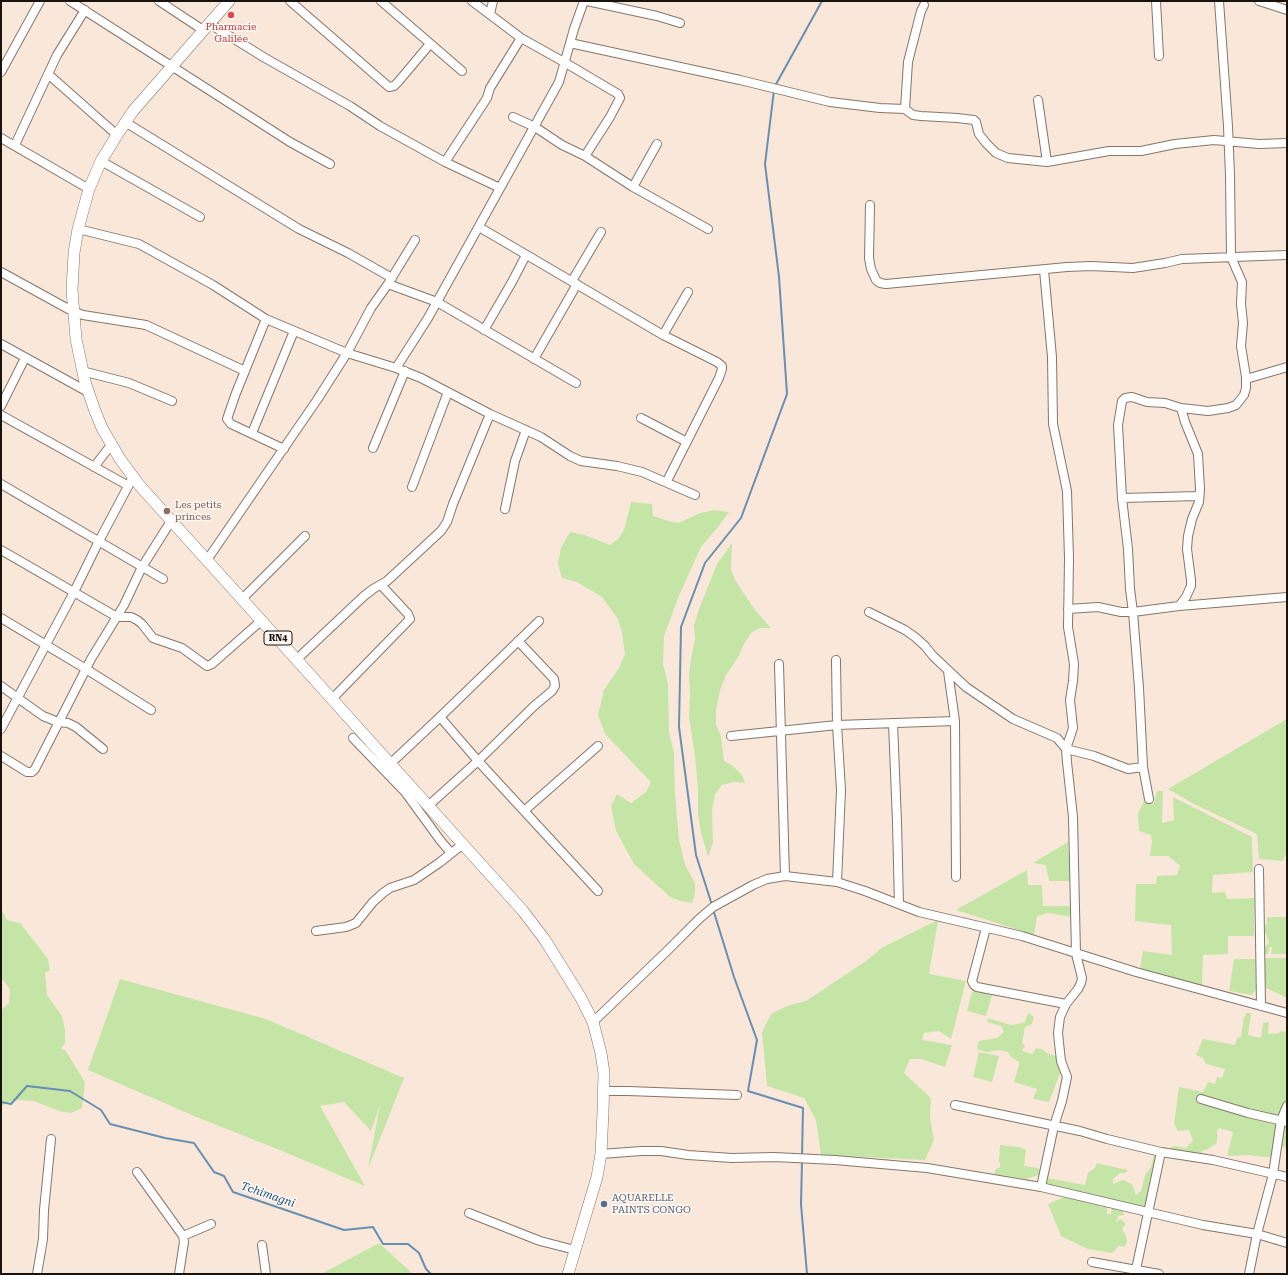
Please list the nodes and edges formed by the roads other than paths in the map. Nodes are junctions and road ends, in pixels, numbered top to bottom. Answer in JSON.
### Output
{"nodes":[{"id":1,"x":40,"y":1,"type":"edge"},
{"id":2,"x":70,"y":1,"type":"edge"},
{"id":3,"x":159,"y":1,"type":"edge"},
{"id":4,"x":229,"y":1,"type":"edge"},
{"id":5,"x":290,"y":1,"type":"edge"},
{"id":6,"x":381,"y":1,"type":"edge"},
{"id":7,"x":472,"y":1,"type":"edge"},
{"id":8,"x":493,"y":1,"type":"edge"},
{"id":9,"x":586,"y":1,"type":"edge"},
{"id":10,"x":1156,"y":1,"type":"edge"},
{"id":11,"x":1220,"y":1,"type":"edge"},
{"id":12,"x":1259,"y":1,"type":"edge"},
{"id":13,"x":924,"y":5,"type":"dead end"},
{"id":14,"x":85,"y":10,"type":"junction"},
{"id":15,"x":1287,"y":10,"type":"edge"},
{"id":16,"x":490,"y":14,"type":"junction"},
{"id":17,"x":680,"y":22,"type":"dead end"},
{"id":18,"x":206,"y":27,"type":"junction"},
{"id":19,"x":521,"y":38,"type":"junction"},
{"id":20,"x":570,"y":43,"type":"junction"},
{"id":21,"x":430,"y":44,"type":"junction"},
{"id":22,"x":1159,"y":56,"type":"dead end"},
{"id":23,"x":564,"y":62,"type":"junction"},
{"id":24,"x":172,"y":66,"type":"junction"},
{"id":25,"x":462,"y":71,"type":"dead end"},
{"id":26,"x":1,"y":72,"type":"edge"},
{"id":27,"x":48,"y":74,"type":"junction"},
{"id":28,"x":1038,"y":100,"type":"dead end"},
{"id":29,"x":905,"y":109,"type":"junction"},
{"id":30,"x":513,"y":117,"type":"dead end"},
{"id":31,"x":125,"y":122,"type":"junction"},
{"id":32,"x":535,"y":128,"type":"junction"},
{"id":33,"x":117,"y":135,"type":"junction"},
{"id":34,"x":1,"y":138,"type":"edge"},
{"id":35,"x":1228,"y":140,"type":"junction"},
{"id":36,"x":1287,"y":142,"type":"edge"},
{"id":37,"x":657,"y":144,"type":"dead end"},
{"id":38,"x":15,"y":145,"type":"junction"},
{"id":39,"x":585,"y":156,"type":"junction"},
{"id":40,"x":101,"y":162,"type":"junction"},
{"id":41,"x":445,"y":162,"type":"junction"},
{"id":42,"x":1047,"y":162,"type":"junction"},
{"id":43,"x":330,"y":164,"type":"dead end"},
{"id":44,"x":633,"y":187,"type":"junction"},
{"id":45,"x":500,"y":188,"type":"junction"},
{"id":46,"x":89,"y":189,"type":"junction"},
{"id":47,"x":870,"y":205,"type":"dead end"},
{"id":48,"x":200,"y":217,"type":"dead end"},
{"id":49,"x":479,"y":227,"type":"junction"},
{"id":50,"x":78,"y":229,"type":"junction"},
{"id":51,"x":708,"y":229,"type":"dead end"},
{"id":52,"x":601,"y":232,"type":"dead end"},
{"id":53,"x":415,"y":240,"type":"dead end"},
{"id":54,"x":526,"y":254,"type":"junction"},
{"id":55,"x":1287,"y":255,"type":"edge"},
{"id":56,"x":1231,"y":257,"type":"junction"},
{"id":57,"x":1044,"y":270,"type":"junction"},
{"id":58,"x":1,"y":272,"type":"edge"},
{"id":59,"x":390,"y":281,"type":"junction"},
{"id":60,"x":575,"y":282,"type":"junction"},
{"id":61,"x":688,"y":292,"type":"dead end"},
{"id":62,"x":437,"y":302,"type":"junction"},
{"id":63,"x":72,"y":311,"type":"junction"},
{"id":64,"x":266,"y":319,"type":"junction"},
{"id":65,"x":484,"y":330,"type":"junction"},
{"id":66,"x":294,"y":331,"type":"junction"},
{"id":67,"x":664,"y":335,"type":"junction"},
{"id":68,"x":1,"y":344,"type":"edge"},
{"id":69,"x":347,"y":353,"type":"junction"},
{"id":70,"x":25,"y":358,"type":"junction"},
{"id":71,"x":534,"y":360,"type":"junction"},
{"id":72,"x":1287,"y":367,"type":"edge"},
{"id":73,"x":396,"y":368,"type":"junction"},
{"id":74,"x":82,"y":371,"type":"junction"},
{"id":75,"x":245,"y":371,"type":"junction"},
{"id":76,"x":406,"y":371,"type":"junction"},
{"id":77,"x":1246,"y":379,"type":"junction"},
{"id":78,"x":576,"y":382,"type":"dead end"},
{"id":79,"x":88,"y":392,"type":"junction"},
{"id":80,"x":448,"y":392,"type":"junction"},
{"id":81,"x":172,"y":401,"type":"dead end"},
{"id":82,"x":1,"y":406,"type":"edge"},
{"id":83,"x":1181,"y":408,"type":"junction"},
{"id":84,"x":1,"y":414,"type":"edge"},
{"id":85,"x":490,"y":414,"type":"junction"},
{"id":86,"x":641,"y":418,"type":"dead end"},
{"id":87,"x":526,"y":430,"type":"junction"},
{"id":88,"x":252,"y":433,"type":"junction"},
{"id":89,"x":687,"y":442,"type":"junction"},
{"id":90,"x":111,"y":445,"type":"junction"},
{"id":91,"x":284,"y":448,"type":"junction"},
{"id":92,"x":373,"y":448,"type":"dead end"},
{"id":93,"x":94,"y":467,"type":"junction"},
{"id":94,"x":130,"y":481,"type":"junction"},
{"id":95,"x":667,"y":482,"type":"junction"},
{"id":96,"x":1,"y":484,"type":"edge"},
{"id":97,"x":412,"y":487,"type":"dead end"},
{"id":98,"x":695,"y":495,"type":"dead end"},
{"id":99,"x":1199,"y":496,"type":"junction"},
{"id":100,"x":1122,"y":498,"type":"junction"},
{"id":101,"x":505,"y":509,"type":"dead end"},
{"id":102,"x":171,"y":521,"type":"junction"},
{"id":103,"x":305,"y":536,"type":"dead end"},
{"id":104,"x":99,"y":542,"type":"junction"},
{"id":105,"x":1,"y":550,"type":"edge"},
{"id":106,"x":207,"y":560,"type":"junction"},
{"id":107,"x":142,"y":567,"type":"junction"},
{"id":108,"x":163,"y":579,"type":"dead end"},
{"id":109,"x":381,"y":586,"type":"junction"},
{"id":110,"x":74,"y":592,"type":"junction"},
{"id":111,"x":1287,"y":597,"type":"edge"},
{"id":112,"x":242,"y":599,"type":"junction"},
{"id":113,"x":1179,"y":606,"type":"junction"},
{"id":114,"x":1068,"y":609,"type":"junction"},
{"id":115,"x":869,"y":612,"type":"dead end"},
{"id":116,"x":1133,"y":612,"type":"junction"},
{"id":117,"x":117,"y":616,"type":"junction"},
{"id":118,"x":1,"y":618,"type":"edge"},
{"id":119,"x":262,"y":620,"type":"junction"},
{"id":120,"x":539,"y":621,"type":"dead end"},
{"id":121,"x":518,"y":641,"type":"junction"},
{"id":122,"x":45,"y":645,"type":"junction"},
{"id":123,"x":296,"y":660,"type":"junction"},
{"id":124,"x":836,"y":660,"type":"dead end"},
{"id":125,"x":779,"y":664,"type":"dead end"},
{"id":126,"x":86,"y":669,"type":"junction"},
{"id":127,"x":948,"y":670,"type":"junction"},
{"id":128,"x":1,"y":686,"type":"edge"},
{"id":129,"x":18,"y":698,"type":"junction"},
{"id":130,"x":332,"y":699,"type":"junction"},
{"id":131,"x":151,"y":710,"type":"dead end"},
{"id":132,"x":440,"y":717,"type":"junction"},
{"id":133,"x":954,"y":721,"type":"junction"},
{"id":134,"x":58,"y":722,"type":"junction"},
{"id":135,"x":893,"y":723,"type":"junction"},
{"id":136,"x":836,"y":725,"type":"junction"},
{"id":137,"x":1,"y":729,"type":"edge"},
{"id":138,"x":781,"y":731,"type":"junction"},
{"id":139,"x":731,"y":736,"type":"dead end"},
{"id":140,"x":353,"y":738,"type":"dead end"},
{"id":141,"x":598,"y":746,"type":"dead end"},
{"id":142,"x":1066,"y":748,"type":"junction"},
{"id":143,"x":103,"y":749,"type":"dead end"},
{"id":144,"x":1,"y":756,"type":"edge"},
{"id":145,"x":478,"y":761,"type":"junction"},
{"id":146,"x":390,"y":764,"type":"junction"},
{"id":147,"x":1143,"y":767,"type":"junction"},
{"id":148,"x":1149,"y":799,"type":"dead end"},
{"id":149,"x":428,"y":806,"type":"junction"},
{"id":150,"x":524,"y":811,"type":"junction"},
{"id":151,"x":463,"y":844,"type":"junction"},
{"id":152,"x":451,"y":853,"type":"junction"},
{"id":153,"x":1259,"y":869,"type":"dead end"},
{"id":154,"x":785,"y":876,"type":"junction"},
{"id":155,"x":956,"y":876,"type":"dead end"},
{"id":156,"x":837,"y":882,"type":"junction"},
{"id":157,"x":598,"y":891,"type":"dead end"},
{"id":158,"x":899,"y":904,"type":"junction"},
{"id":159,"x":986,"y":928,"type":"junction"},
{"id":160,"x":316,"y":931,"type":"dead end"},
{"id":161,"x":1076,"y":954,"type":"junction"},
{"id":162,"x":1066,"y":1004,"type":"junction"},
{"id":163,"x":1261,"y":1006,"type":"junction"},
{"id":164,"x":1287,"y":1014,"type":"edge"},
{"id":165,"x":592,"y":1022,"type":"junction"},
{"id":166,"x":604,"y":1091,"type":"junction"},
{"id":167,"x":736,"y":1096,"type":"dead end"},
{"id":168,"x":1201,"y":1099,"type":"dead end"},
{"id":169,"x":956,"y":1105,"type":"dead end"},
{"id":170,"x":1287,"y":1106,"type":"edge"},
{"id":171,"x":1284,"y":1121,"type":"edge"},
{"id":172,"x":1054,"y":1126,"type":"junction"},
{"id":173,"x":51,"y":1140,"type":"dead end"},
{"id":174,"x":1161,"y":1152,"type":"junction"},
{"id":175,"x":601,"y":1154,"type":"junction"},
{"id":176,"x":137,"y":1172,"type":"dead end"},
{"id":177,"x":1273,"y":1174,"type":"junction"},
{"id":178,"x":1287,"y":1177,"type":"edge"},
{"id":179,"x":1042,"y":1187,"type":"junction"},
{"id":180,"x":1148,"y":1212,"type":"junction"},
{"id":181,"x":469,"y":1213,"type":"dead end"},
{"id":182,"x":211,"y":1224,"type":"dead end"},
{"id":183,"x":1257,"y":1234,"type":"junction"},
{"id":184,"x":183,"y":1236,"type":"junction"},
{"id":185,"x":1287,"y":1242,"type":"edge"},
{"id":186,"x":262,"y":1245,"type":"dead end"},
{"id":187,"x":575,"y":1250,"type":"junction"},
{"id":188,"x":1092,"y":1262,"type":"dead end"},
{"id":189,"x":1136,"y":1272,"type":"edge"},
{"id":190,"x":37,"y":1274,"type":"edge"},
{"id":191,"x":180,"y":1274,"type":"edge"},
{"id":192,"x":266,"y":1274,"type":"edge"},
{"id":193,"x":568,"y":1274,"type":"edge"},
{"id":194,"x":1159,"y":1274,"type":"edge"},
{"id":195,"x":1249,"y":1274,"type":"edge"}],
"edges":[{"from":1,"to":26,"type":"street"},
{"from":2,"to":14,"type":"street"},
{"from":3,"to":18,"type":"street"},
{"from":4,"to":18,"type":"highway","number":"RN4"},
{"from":5,"to":21,"type":"street"},
{"from":6,"to":21,"type":"street"},
{"from":7,"to":16,"type":"street"},
{"from":8,"to":16,"type":"street"},
{"from":9,"to":17,"type":"street"},
{"from":9,"to":20,"type":"street"},
{"from":10,"to":22,"type":"street"},
{"from":11,"to":35,"type":"street"},
{"from":12,"to":15,"type":"street"},
{"from":13,"to":29,"type":"street"},
{"from":14,"to":24,"type":"street"},
{"from":14,"to":27,"type":"street"},
{"from":16,"to":19,"type":"street"},
{"from":18,"to":24,"type":"highway","number":"RN4"},
{"from":18,"to":41,"type":"street"},
{"from":19,"to":23,"type":"street"},
{"from":19,"to":41,"type":"street"},
{"from":20,"to":23,"type":"street"},
{"from":20,"to":29,"type":"street"},
{"from":21,"to":25,"type":"street"},
{"from":23,"to":32,"type":"street"},
{"from":23,"to":39,"type":"street"},
{"from":24,"to":31,"type":"highway","number":"RN4"},
{"from":24,"to":43,"type":"street"},
{"from":27,"to":33,"type":"street"},
{"from":27,"to":38,"type":"street"},
{"from":28,"to":42,"type":"street"},
{"from":29,"to":42,"type":"street"},
{"from":30,"to":32,"type":"street"},
{"from":31,"to":33,"type":"highway","number":"RN4"},
{"from":31,"to":59,"type":"street"},
{"from":32,"to":39,"type":"street"},
{"from":32,"to":45,"type":"street"},
{"from":33,"to":40,"type":"highway","number":"RN4"},
{"from":34,"to":38,"type":"street"},
{"from":35,"to":36,"type":"street"},
{"from":35,"to":42,"type":"street"},
{"from":35,"to":56,"type":"street"},
{"from":37,"to":44,"type":"street"},
{"from":38,"to":46,"type":"street"},
{"from":39,"to":44,"type":"street"},
{"from":40,"to":46,"type":"highway","number":"RN4"},
{"from":40,"to":48,"type":"street"},
{"from":41,"to":45,"type":"street"},
{"from":44,"to":51,"type":"street"},
{"from":45,"to":49,"type":"street"},
{"from":46,"to":50,"type":"highway","number":"RN4"},
{"from":47,"to":57,"type":"street"},
{"from":49,"to":54,"type":"street"},
{"from":49,"to":62,"type":"street"},
{"from":50,"to":63,"type":"highway","number":"RN4"},
{"from":50,"to":64,"type":"street"},
{"from":52,"to":60,"type":"street"},
{"from":53,"to":59,"type":"street"},
{"from":54,"to":60,"type":"street"},
{"from":54,"to":65,"type":"street"},
{"from":55,"to":56,"type":"street"},
{"from":56,"to":57,"type":"street"},
{"from":56,"to":77,"type":"street"},
{"from":57,"to":114,"type":"street"},
{"from":58,"to":63,"type":"street"},
{"from":59,"to":62,"type":"street"},
{"from":59,"to":69,"type":"street"},
{"from":60,"to":67,"type":"street"},
{"from":60,"to":71,"type":"street"},
{"from":61,"to":67,"type":"street"},
{"from":62,"to":65,"type":"street"},
{"from":62,"to":73,"type":"street"},
{"from":63,"to":74,"type":"highway","number":"RN4"},
{"from":63,"to":75,"type":"street"},
{"from":64,"to":66,"type":"street"},
{"from":64,"to":75,"type":"street"},
{"from":65,"to":71,"type":"street"},
{"from":66,"to":69,"type":"street"},
{"from":66,"to":88,"type":"street"},
{"from":67,"to":89,"type":"street"},
{"from":68,"to":70,"type":"street"},
{"from":69,"to":73,"type":"street"},
{"from":69,"to":91,"type":"street"},
{"from":70,"to":79,"type":"street"},
{"from":70,"to":82,"type":"street"},
{"from":71,"to":78,"type":"street"},
{"from":72,"to":77,"type":"street"},
{"from":73,"to":76,"type":"street"},
{"from":74,"to":79,"type":"highway","number":"RN4"},
{"from":74,"to":81,"type":"street"},
{"from":75,"to":88,"type":"street"},
{"from":76,"to":80,"type":"street"},
{"from":76,"to":92,"type":"street"},
{"from":77,"to":83,"type":"street"},
{"from":79,"to":90,"type":"highway","number":"RN4"},
{"from":80,"to":85,"type":"street"},
{"from":80,"to":97,"type":"street"},
{"from":83,"to":99,"type":"street"},
{"from":83,"to":100,"type":"street"},
{"from":84,"to":93,"type":"street"},
{"from":85,"to":87,"type":"street"},
{"from":85,"to":109,"type":"street"},
{"from":86,"to":89,"type":"street"},
{"from":87,"to":95,"type":"street"},
{"from":87,"to":101,"type":"street"},
{"from":88,"to":91,"type":"street"},
{"from":89,"to":95,"type":"street"},
{"from":90,"to":93,"type":"street"},
{"from":90,"to":94,"type":"highway","number":"RN4"},
{"from":91,"to":106,"type":"street"},
{"from":93,"to":94,"type":"street"},
{"from":94,"to":102,"type":"highway","number":"RN4"},
{"from":94,"to":104,"type":"street"},
{"from":95,"to":98,"type":"street"},
{"from":96,"to":104,"type":"street"},
{"from":99,"to":100,"type":"street"},
{"from":99,"to":113,"type":"street"},
{"from":100,"to":116,"type":"street"},
{"from":102,"to":106,"type":"highway","number":"RN4"},
{"from":102,"to":107,"type":"street"},
{"from":103,"to":112,"type":"street"},
{"from":104,"to":107,"type":"street"},
{"from":104,"to":110,"type":"street"},
{"from":105,"to":110,"type":"street"},
{"from":106,"to":112,"type":"highway","number":"RN4"},
{"from":107,"to":108,"type":"street"},
{"from":107,"to":117,"type":"street"},
{"from":109,"to":123,"type":"street"},
{"from":109,"to":130,"type":"street"},
{"from":110,"to":117,"type":"street"},
{"from":110,"to":122,"type":"street"},
{"from":111,"to":113,"type":"street"},
{"from":112,"to":119,"type":"highway","number":"RN4"},
{"from":113,"to":116,"type":"street"},
{"from":114,"to":116,"type":"street"},
{"from":114,"to":142,"type":"street"},
{"from":115,"to":127,"type":"street"},
{"from":116,"to":147,"type":"street"},
{"from":117,"to":119,"type":"street"},
{"from":117,"to":126,"type":"street"},
{"from":118,"to":122,"type":"street"},
{"from":119,"to":123,"type":"highway","number":"RN4"},
{"from":120,"to":121,"type":"street"},
{"from":121,"to":132,"type":"street"},
{"from":121,"to":145,"type":"street"},
{"from":122,"to":126,"type":"street"},
{"from":122,"to":129,"type":"street"},
{"from":123,"to":130,"type":"highway","number":"RN4"},
{"from":124,"to":136,"type":"street"},
{"from":125,"to":138,"type":"street"},
{"from":126,"to":131,"type":"street"},
{"from":126,"to":134,"type":"street"},
{"from":127,"to":133,"type":"street"},
{"from":127,"to":142,"type":"street"},
{"from":128,"to":129,"type":"street"},
{"from":129,"to":134,"type":"street"},
{"from":129,"to":137,"type":"street"},
{"from":130,"to":146,"type":"highway","number":"RN4"},
{"from":132,"to":145,"type":"street"},
{"from":132,"to":146,"type":"street"},
{"from":133,"to":135,"type":"street"},
{"from":133,"to":155,"type":"street"},
{"from":134,"to":143,"type":"street"},
{"from":134,"to":144,"type":"street"},
{"from":135,"to":136,"type":"street"},
{"from":135,"to":158,"type":"street"},
{"from":136,"to":138,"type":"street"},
{"from":136,"to":156,"type":"street"},
{"from":138,"to":139,"type":"street"},
{"from":138,"to":154,"type":"street"},
{"from":140,"to":152,"type":"street"},
{"from":141,"to":150,"type":"street"},
{"from":142,"to":147,"type":"street"},
{"from":142,"to":161,"type":"street"},
{"from":145,"to":149,"type":"street"},
{"from":145,"to":150,"type":"street"},
{"from":146,"to":149,"type":"highway","number":"RN4"},
{"from":147,"to":148,"type":"street"},
{"from":149,"to":151,"type":"highway","number":"RN4"},
{"from":150,"to":157,"type":"street"},
{"from":151,"to":152,"type":"street"},
{"from":151,"to":165,"type":"highway","number":"RN4"},
{"from":152,"to":160,"type":"street"},
{"from":153,"to":163,"type":"street"},
{"from":154,"to":156,"type":"street"},
{"from":154,"to":165,"type":"street"},
{"from":156,"to":158,"type":"street"},
{"from":158,"to":159,"type":"street"},
{"from":159,"to":161,"type":"street"},
{"from":159,"to":162,"type":"street"},
{"from":161,"to":162,"type":"street"},
{"from":161,"to":163,"type":"street"},
{"from":162,"to":172,"type":"street"},
{"from":163,"to":164,"type":"street"},
{"from":165,"to":166,"type":"highway","number":"RN4"},
{"from":166,"to":167,"type":"street"},
{"from":166,"to":175,"type":"highway","number":"RN4"},
{"from":168,"to":171,"type":"street"},
{"from":169,"to":172,"type":"street"},
{"from":170,"to":171,"type":"street"},
{"from":171,"to":177,"type":"street"},
{"from":172,"to":174,"type":"street"},
{"from":172,"to":179,"type":"street"},
{"from":173,"to":190,"type":"street"},
{"from":174,"to":177,"type":"street"},
{"from":174,"to":180,"type":"street"},
{"from":175,"to":179,"type":"street"},
{"from":175,"to":187,"type":"highway","number":"RN4"},
{"from":176,"to":184,"type":"street"},
{"from":177,"to":178,"type":"street"},
{"from":177,"to":183,"type":"street"},
{"from":179,"to":180,"type":"street"},
{"from":180,"to":183,"type":"street"},
{"from":180,"to":189,"type":"street"},
{"from":181,"to":187,"type":"street"},
{"from":182,"to":184,"type":"street"},
{"from":183,"to":185,"type":"street"},
{"from":183,"to":195,"type":"street"},
{"from":184,"to":191,"type":"street"},
{"from":186,"to":192,"type":"street"},
{"from":187,"to":193,"type":"highway","number":"RN4"},
{"from":188,"to":189,"type":"street"},
{"from":189,"to":194,"type":"street"}]}
